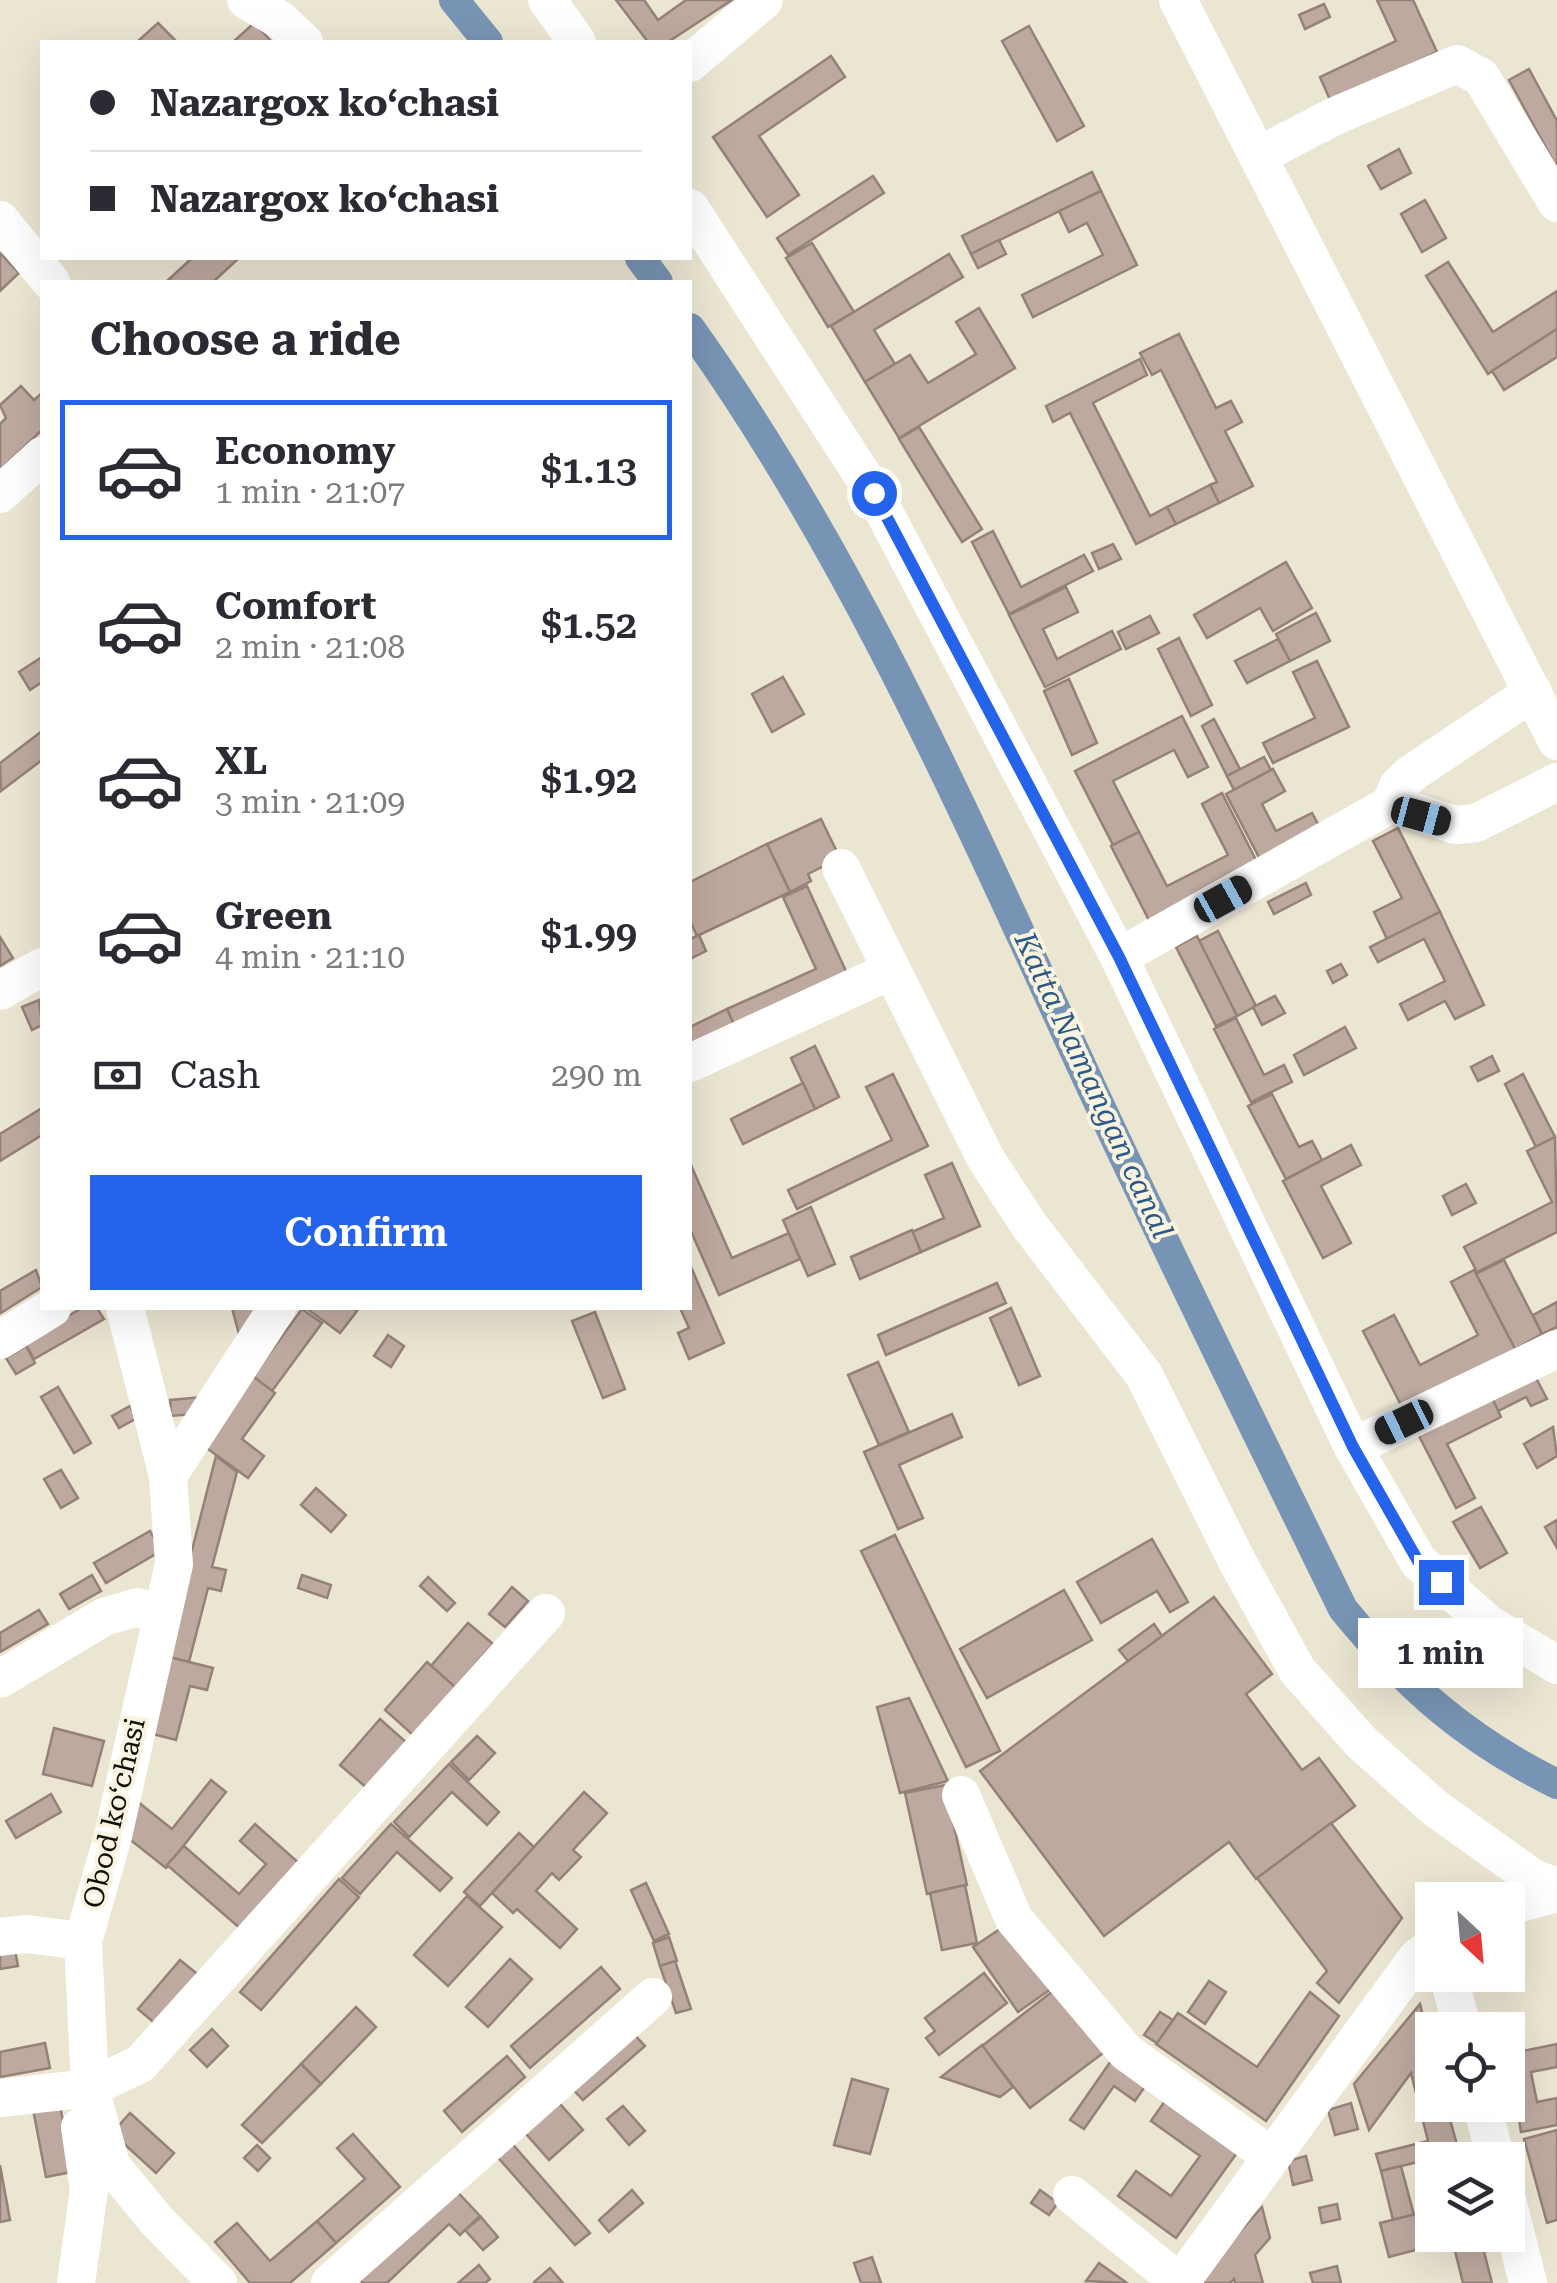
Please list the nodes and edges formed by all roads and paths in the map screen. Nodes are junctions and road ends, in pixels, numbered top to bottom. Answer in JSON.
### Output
{"nodes":[{"id":1,"x":246,"y":0,"type":"edge"},
{"id":2,"x":547,"y":0,"type":"edge"},
{"id":3,"x":764,"y":0,"type":"edge"},
{"id":4,"x":1178,"y":0,"type":"edge"},
{"id":5,"x":302,"y":40,"type":"edge"},
{"id":6,"x":576,"y":40,"type":"edge"},
{"id":7,"x":692,"y":61,"type":"edge"},
{"id":8,"x":1258,"y":156,"type":"junction"},
{"id":9,"x":1557,"y":203,"type":"edge"},
{"id":10,"x":692,"y":211,"type":"edge"},
{"id":11,"x":0,"y":220,"type":"edge"},
{"id":12,"x":49,"y":280,"type":"edge"},
{"id":13,"x":40,"y":458,"type":"edge"},
{"id":14,"x":0,"y":494,"type":"edge"},
{"id":15,"x":1534,"y":692,"type":"junction"},
{"id":16,"x":1557,"y":741,"type":"edge"},
{"id":17,"x":1557,"y":782,"type":"edge"},
{"id":18,"x":1391,"y":804,"type":"junction"},
{"id":19,"x":841,"y":868,"type":"dead end"},
{"id":20,"x":1119,"y":957,"type":"junction"},
{"id":21,"x":40,"y":968,"type":"edge"},
{"id":22,"x":892,"y":970,"type":"junction"},
{"id":23,"x":0,"y":991,"type":"edge"},
{"id":24,"x":692,"y":1063,"type":"edge"},
{"id":25,"x":49,"y":1310,"type":"edge"},
{"id":26,"x":126,"y":1310,"type":"edge"},
{"id":27,"x":276,"y":1310,"type":"edge"},
{"id":28,"x":0,"y":1340,"type":"edge"},
{"id":29,"x":1557,"y":1348,"type":"edge"},
{"id":30,"x":1353,"y":1447,"type":"junction"},
{"id":31,"x":168,"y":1476,"type":"junction"},
{"id":32,"x":546,"y":1613,"type":"dead end"},
{"id":33,"x":159,"y":1617,"type":"junction"},
{"id":34,"x":1557,"y":1666,"type":"edge"},
{"id":35,"x":0,"y":1679,"type":"edge"},
{"id":36,"x":960,"y":1795,"type":"dead end"},
{"id":37,"x":1557,"y":1890,"type":"edge"},
{"id":38,"x":1525,"y":1900,"type":"edge"},
{"id":39,"x":0,"y":1937,"type":"edge"},
{"id":40,"x":83,"y":1941,"type":"junction"},
{"id":41,"x":1415,"y":1959,"type":"edge"},
{"id":42,"x":653,"y":1997,"type":"dead end"},
{"id":43,"x":82,"y":2089,"type":"junction"},
{"id":44,"x":0,"y":2098,"type":"edge"},
{"id":45,"x":1272,"y":2157,"type":"junction"},
{"id":46,"x":1072,"y":2195,"type":"dead end"},
{"id":47,"x":1520,"y":2252,"type":"edge"},
{"id":48,"x":69,"y":2282,"type":"edge"},
{"id":49,"x":218,"y":2283,"type":"edge"},
{"id":50,"x":330,"y":2283,"type":"edge"},
{"id":51,"x":1180,"y":2283,"type":"edge"},
{"id":52,"x":1528,"y":2283,"type":"edge"}],
"edges":[{"from":1,"to":5,"type":"street"},
{"from":2,"to":6,"type":"street"},
{"from":3,"to":7,"type":"street"},
{"from":4,"to":8,"type":"street"},
{"from":8,"to":9,"type":"street"},
{"from":8,"to":15,"type":"street"},
{"from":10,"to":20,"type":"street"},
{"from":11,"to":12,"type":"street"},
{"from":13,"to":14,"type":"street"},
{"from":15,"to":16,"type":"street"},
{"from":15,"to":18,"type":"street"},
{"from":17,"to":18,"type":"street"},
{"from":18,"to":20,"type":"street"},
{"from":19,"to":22,"type":"street"},
{"from":20,"to":30,"type":"street"},
{"from":21,"to":23,"type":"street"},
{"from":22,"to":24,"type":"street"},
{"from":22,"to":37,"type":"street"},
{"from":25,"to":28,"type":"street"},
{"from":26,"to":31,"type":"street","name":"Obod koʻchasi"},
{"from":27,"to":31,"type":"street"},
{"from":29,"to":30,"type":"street"},
{"from":30,"to":34,"type":"street"},
{"from":31,"to":33,"type":"street","name":"Obod koʻchasi"},
{"from":32,"to":43,"type":"street"},
{"from":33,"to":35,"type":"street"},
{"from":33,"to":40,"type":"street","name":"Obod koʻchasi"},
{"from":36,"to":45,"type":"street"},
{"from":37,"to":38,"type":"street"},
{"from":39,"to":40,"type":"street"},
{"from":40,"to":43,"type":"street","name":"Obod koʻchasi"},
{"from":41,"to":45,"type":"street"},
{"from":42,"to":50,"type":"street"},
{"from":43,"to":44,"type":"street"},
{"from":43,"to":48,"type":"street"},
{"from":43,"to":49,"type":"street","name":"Obod koʻchasi"},
{"from":45,"to":51,"type":"street"},
{"from":46,"to":51,"type":"street"},
{"from":47,"to":52,"type":"street"}]}
